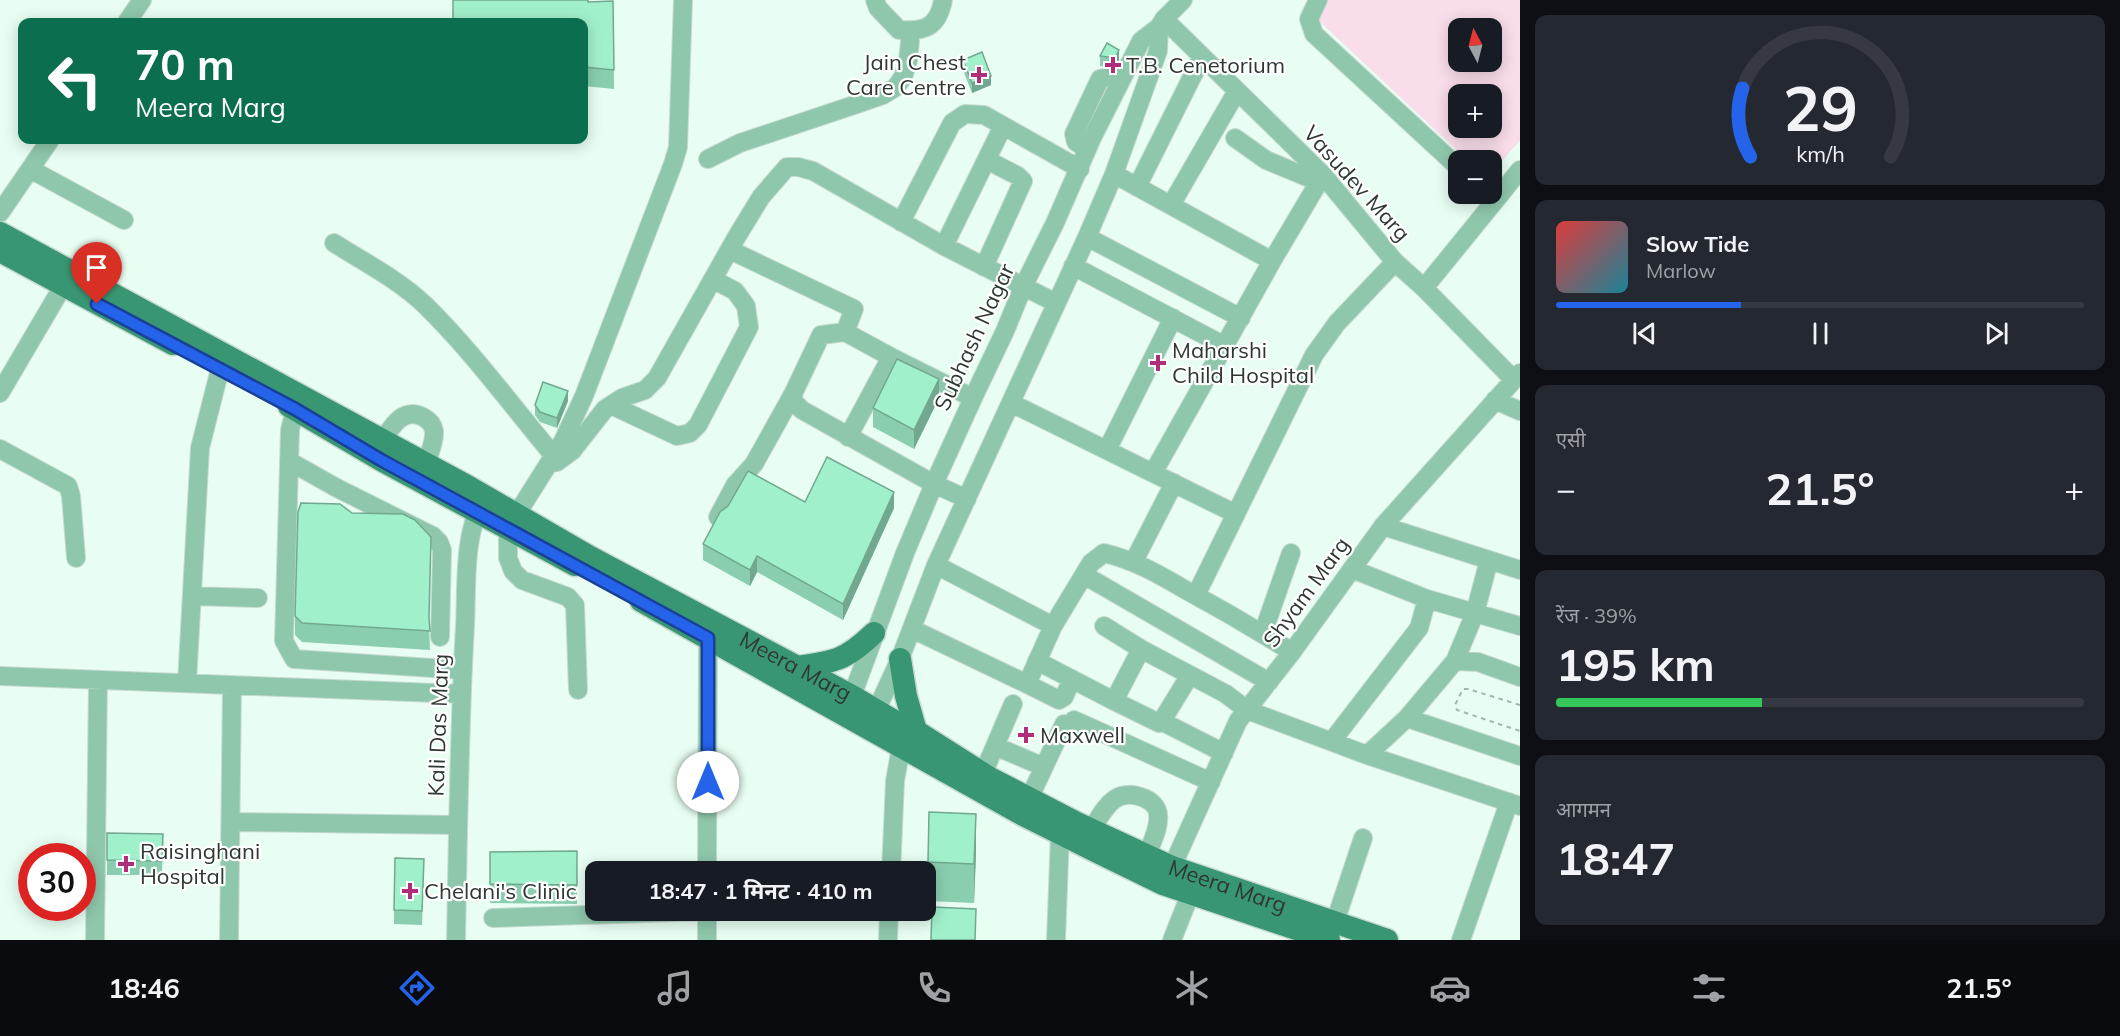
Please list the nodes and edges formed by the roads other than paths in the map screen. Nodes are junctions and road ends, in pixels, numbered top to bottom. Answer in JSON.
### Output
{"nodes":[{"id":1,"x":142,"y":0,"type":"edge"},
{"id":2,"x":683,"y":0,"type":"edge"},
{"id":3,"x":876,"y":0,"type":"edge"},
{"id":4,"x":943,"y":0,"type":"edge"},
{"id":5,"x":1318,"y":0,"type":"edge"},
{"id":6,"x":1180,"y":1,"type":"edge"},
{"id":7,"x":130,"y":18,"type":"edge"},
{"id":8,"x":1161,"y":23,"type":"junction"},
{"id":9,"x":910,"y":31,"type":"junction"},
{"id":10,"x":1202,"y":57,"type":"junction"},
{"id":11,"x":1237,"y":91,"type":"junction"},
{"id":12,"x":1004,"y":126,"type":"junction"},
{"id":13,"x":1235,"y":138,"type":"dead end"},
{"id":14,"x":47,"y":144,"type":"edge"},
{"id":15,"x":1448,"y":158,"type":"edge"},
{"id":16,"x":708,"y":159,"type":"dead end"},
{"id":17,"x":987,"y":160,"type":"junction"},
{"id":18,"x":30,"y":169,"type":"junction"},
{"id":19,"x":1080,"y":169,"type":"junction"},
{"id":20,"x":1520,"y":170,"type":"edge"},
{"id":21,"x":1114,"y":174,"type":"junction"},
{"id":22,"x":1321,"y":179,"type":"junction"},
{"id":23,"x":1502,"y":186,"type":"edge"},
{"id":24,"x":1137,"y":187,"type":"junction"},
{"id":25,"x":1485,"y":204,"type":"edge"},
{"id":26,"x":1172,"y":205,"type":"junction"},
{"id":27,"x":0,"y":213,"type":"edge"},
{"id":28,"x":124,"y":220,"type":"dead end"},
{"id":29,"x":901,"y":222,"type":"junction"},
{"id":30,"x":0,"y":233,"type":"edge"},
{"id":31,"x":1087,"y":237,"type":"junction"},
{"id":32,"x":334,"y":243,"type":"dead end"},
{"id":33,"x":944,"y":246,"type":"junction"},
{"id":34,"x":730,"y":250,"type":"junction"},
{"id":35,"x":0,"y":251,"type":"edge"},
{"id":36,"x":1272,"y":261,"type":"junction"},
{"id":37,"x":1395,"y":262,"type":"junction"},
{"id":38,"x":1073,"y":266,"type":"junction"},
{"id":39,"x":984,"y":267,"type":"junction"},
{"id":40,"x":67,"y":279,"type":"junction"},
{"id":41,"x":714,"y":280,"type":"junction"},
{"id":42,"x":1023,"y":287,"type":"junction"},
{"id":43,"x":1424,"y":288,"type":"junction"},
{"id":44,"x":1056,"y":303,"type":"junction"},
{"id":45,"x":1173,"y":318,"type":"junction"},
{"id":46,"x":1241,"y":318,"type":"junction"},
{"id":47,"x":845,"y":332,"type":"junction"},
{"id":48,"x":1225,"y":346,"type":"junction"},
{"id":49,"x":891,"y":357,"type":"junction"},
{"id":50,"x":220,"y":369,"type":"junction"},
{"id":51,"x":5,"y":374,"type":"edge"},
{"id":52,"x":1517,"y":376,"type":"edge"},
{"id":53,"x":0,"y":393,"type":"edge"},
{"id":54,"x":793,"y":394,"type":"junction"},
{"id":55,"x":973,"y":398,"type":"junction"},
{"id":56,"x":1495,"y":400,"type":"junction"},
{"id":57,"x":1011,"y":403,"type":"junction"},
{"id":58,"x":611,"y":405,"type":"junction"},
{"id":59,"x":295,"y":409,"type":"junction"},
{"id":60,"x":1520,"y":411,"type":"edge"},
{"id":61,"x":848,"y":437,"type":"junction"},
{"id":62,"x":383,"y":440,"type":"junction"},
{"id":63,"x":0,"y":449,"type":"edge"},
{"id":64,"x":1107,"y":450,"type":"junction"},
{"id":65,"x":552,"y":459,"type":"junction"},
{"id":66,"x":289,"y":461,"type":"junction"},
{"id":67,"x":426,"y":464,"type":"junction"},
{"id":68,"x":1153,"y":473,"type":"junction"},
{"id":69,"x":1174,"y":483,"type":"junction"},
{"id":70,"x":934,"y":484,"type":"junction"},
{"id":71,"x":967,"y":499,"type":"junction"},
{"id":72,"x":481,"y":504,"type":"junction"},
{"id":73,"x":1236,"y":514,"type":"junction"},
{"id":74,"x":718,"y":517,"type":"edge"},
{"id":75,"x":512,"y":521,"type":"junction"},
{"id":76,"x":1383,"y":526,"type":"junction"},
{"id":77,"x":1291,"y":553,"type":"dead end"},
{"id":78,"x":76,"y":558,"type":"dead end"},
{"id":79,"x":1489,"y":560,"type":"junction"},
{"id":80,"x":1134,"y":561,"type":"junction"},
{"id":81,"x":936,"y":565,"type":"junction"},
{"id":82,"x":1352,"y":569,"type":"junction"},
{"id":83,"x":1520,"y":570,"type":"edge"},
{"id":84,"x":1084,"y":575,"type":"junction"},
{"id":85,"x":192,"y":596,"type":"junction"},
{"id":86,"x":1196,"y":596,"type":"junction"},
{"id":87,"x":258,"y":598,"type":"dead end"},
{"id":88,"x":1427,"y":599,"type":"junction"},
{"id":89,"x":1475,"y":613,"type":"junction"},
{"id":90,"x":1053,"y":626,"type":"junction"},
{"id":91,"x":1104,"y":626,"type":"dead end"},
{"id":92,"x":1520,"y":626,"type":"edge"},
{"id":93,"x":912,"y":628,"type":"junction"},
{"id":94,"x":874,"y":633,"type":"junction"},
{"id":95,"x":1263,"y":633,"type":"junction"},
{"id":96,"x":440,"y":637,"type":"junction"},
{"id":97,"x":464,"y":638,"type":"junction"},
{"id":98,"x":708,"y":638,"type":"junction"},
{"id":99,"x":1141,"y":649,"type":"junction"},
{"id":100,"x":1292,"y":652,"type":"junction"},
{"id":101,"x":900,"y":659,"type":"junction"},
{"id":102,"x":1037,"y":661,"type":"junction"},
{"id":103,"x":1455,"y":661,"type":"junction"},
{"id":104,"x":797,"y":667,"type":"junction"},
{"id":105,"x":436,"y":668,"type":"junction"},
{"id":106,"x":463,"y":670,"type":"junction"},
{"id":107,"x":1190,"y":675,"type":"junction"},
{"id":108,"x":0,"y":676,"type":"edge"},
{"id":109,"x":1520,"y":677,"type":"edge"},
{"id":110,"x":1072,"y":679,"type":"junction"},
{"id":111,"x":98,"y":680,"type":"junction"},
{"id":112,"x":1269,"y":682,"type":"junction"},
{"id":113,"x":187,"y":683,"type":"junction"},
{"id":114,"x":1027,"y":684,"type":"junction"},
{"id":115,"x":232,"y":685,"type":"junction"},
{"id":116,"x":578,"y":690,"type":"dead end"},
{"id":117,"x":462,"y":694,"type":"junction"},
{"id":118,"x":1114,"y":701,"type":"junction"},
{"id":119,"x":1013,"y":704,"type":"dead end"},
{"id":120,"x":847,"y":705,"type":"junction"},
{"id":121,"x":1247,"y":710,"type":"junction"},
{"id":122,"x":1407,"y":718,"type":"junction"},
{"id":123,"x":873,"y":719,"type":"junction"},
{"id":124,"x":1161,"y":721,"type":"junction"},
{"id":125,"x":908,"y":734,"type":"junction"},
{"id":126,"x":1332,"y":741,"type":"junction"},
{"id":127,"x":995,"y":746,"type":"junction"},
{"id":128,"x":1224,"y":753,"type":"junction"},
{"id":129,"x":1367,"y":754,"type":"junction"},
{"id":130,"x":1520,"y":756,"type":"edge"},
{"id":131,"x":1044,"y":767,"type":"junction"},
{"id":132,"x":983,"y":774,"type":"junction"},
{"id":133,"x":1211,"y":782,"type":"junction"},
{"id":134,"x":1029,"y":799,"type":"junction"},
{"id":135,"x":1515,"y":804,"type":"edge"},
{"id":136,"x":231,"y":822,"type":"junction"},
{"id":137,"x":458,"y":825,"type":"junction"},
{"id":138,"x":1091,"y":830,"type":"junction"},
{"id":139,"x":1060,"y":834,"type":"junction"},
{"id":140,"x":1363,"y":838,"type":"dead end"},
{"id":141,"x":1148,"y":855,"type":"junction"},
{"id":142,"x":707,"y":861,"type":"edge"},
{"id":143,"x":891,"y":861,"type":"edge"},
{"id":144,"x":1173,"y":867,"type":"junction"},
{"id":145,"x":1194,"y":885,"type":"junction"},
{"id":146,"x":585,"y":915,"type":"edge"},
{"id":147,"x":493,"y":918,"type":"dead end"},
{"id":148,"x":707,"y":921,"type":"edge"},
{"id":149,"x":889,"y":921,"type":"edge"},
{"id":150,"x":1332,"y":931,"type":"edge"},
{"id":151,"x":1293,"y":934,"type":"edge"},
{"id":152,"x":95,"y":940,"type":"edge"},
{"id":153,"x":229,"y":940,"type":"edge"},
{"id":154,"x":456,"y":940,"type":"edge"},
{"id":155,"x":707,"y":940,"type":"edge"},
{"id":156,"x":888,"y":940,"type":"edge"},
{"id":157,"x":1056,"y":940,"type":"edge"},
{"id":158,"x":1172,"y":940,"type":"edge"},
{"id":159,"x":1387,"y":940,"type":"edge"},
{"id":160,"x":1461,"y":940,"type":"edge"}],
"edges":[{"from":1,"to":7,"type":"street"},
{"from":2,"to":65,"type":"street"},
{"from":3,"to":9,"type":"street"},
{"from":4,"to":9,"type":"street"},
{"from":5,"to":15,"type":"street"},
{"from":6,"to":8,"type":"street","name":"Subhash Nagar"},
{"from":8,"to":10,"type":"street","name":"Vasudev Marg"},
{"from":8,"to":19,"type":"street","name":"Subhash Nagar"},
{"from":8,"to":21,"type":"street"},
{"from":9,"to":16,"type":"street"},
{"from":10,"to":11,"type":"street","name":"Vasudev Marg"},
{"from":10,"to":24,"type":"street"},
{"from":11,"to":22,"type":"street","name":"Vasudev Marg"},
{"from":11,"to":26,"type":"street"},
{"from":12,"to":17,"type":"street"},
{"from":12,"to":19,"type":"street"},
{"from":12,"to":29,"type":"street"},
{"from":13,"to":22,"type":"street"},
{"from":14,"to":18,"type":"street"},
{"from":17,"to":33,"type":"street"},
{"from":17,"to":39,"type":"street"},
{"from":18,"to":27,"type":"street"},
{"from":18,"to":28,"type":"street"},
{"from":19,"to":42,"type":"street","name":"Subhash Nagar"},
{"from":20,"to":23,"type":"street"},
{"from":21,"to":24,"type":"street"},
{"from":21,"to":31,"type":"street"},
{"from":22,"to":36,"type":"street"},
{"from":22,"to":37,"type":"street","name":"Vasudev Marg"},
{"from":24,"to":26,"type":"street"},
{"from":25,"to":43,"type":"street"},
{"from":26,"to":36,"type":"street"},
{"from":29,"to":33,"type":"street"},
{"from":29,"to":34,"type":"street"},
{"from":30,"to":40,"type":"main road","name":"Meera Marg"},
{"from":31,"to":38,"type":"street"},
{"from":31,"to":46,"type":"street"},
{"from":32,"to":65,"type":"street"},
{"from":33,"to":39,"type":"street"},
{"from":34,"to":41,"type":"street"},
{"from":34,"to":47,"type":"street"},
{"from":35,"to":40,"type":"main road","name":"Meera Marg"},
{"from":36,"to":46,"type":"street"},
{"from":37,"to":43,"type":"street","name":"Vasudev Marg"},
{"from":37,"to":73,"type":"street"},
{"from":38,"to":44,"type":"street"},
{"from":38,"to":45,"type":"street"},
{"from":39,"to":42,"type":"street"},
{"from":40,"to":50,"type":"main road","name":"Meera Marg"},
{"from":40,"to":51,"type":"street"},
{"from":40,"to":62,"type":"main road","name":"Meera Marg"},
{"from":41,"to":58,"type":"street"},
{"from":41,"to":58,"type":"street"},
{"from":42,"to":44,"type":"street"},
{"from":42,"to":55,"type":"street","name":"Subhash Nagar"},
{"from":43,"to":52,"type":"street","name":"Vasudev Marg"},
{"from":44,"to":57,"type":"street"},
{"from":45,"to":48,"type":"street"},
{"from":45,"to":64,"type":"street"},
{"from":46,"to":48,"type":"street"},
{"from":47,"to":49,"type":"street"},
{"from":47,"to":54,"type":"street"},
{"from":48,"to":68,"type":"street"},
{"from":49,"to":55,"type":"street"},
{"from":49,"to":61,"type":"street"},
{"from":50,"to":59,"type":"main road","name":"Meera Marg"},
{"from":50,"to":85,"type":"street"},
{"from":51,"to":53,"type":"street"},
{"from":52,"to":56,"type":"street","name":"Shyam Marg"},
{"from":54,"to":61,"type":"street"},
{"from":54,"to":74,"type":"street"},
{"from":55,"to":70,"type":"street","name":"Subhash Nagar"},
{"from":56,"to":60,"type":"street"},
{"from":56,"to":76,"type":"street","name":"Shyam Marg"},
{"from":57,"to":64,"type":"street"},
{"from":57,"to":71,"type":"street"},
{"from":58,"to":65,"type":"street"},
{"from":59,"to":66,"type":"street"},
{"from":59,"to":72,"type":"main road","name":"Meera Marg"},
{"from":61,"to":70,"type":"street"},
{"from":62,"to":67,"type":"main road","name":"Meera Marg"},
{"from":62,"to":67,"type":"street"},
{"from":63,"to":78,"type":"street"},
{"from":64,"to":68,"type":"street"},
{"from":65,"to":75,"type":"street"},
{"from":66,"to":96,"type":"street"},
{"from":66,"to":105,"type":"street"},
{"from":67,"to":72,"type":"main road","name":"Meera Marg"},
{"from":68,"to":69,"type":"street"},
{"from":69,"to":73,"type":"street"},
{"from":69,"to":80,"type":"street"},
{"from":70,"to":71,"type":"street"},
{"from":70,"to":94,"type":"street","name":"Subhash Nagar"},
{"from":71,"to":81,"type":"street"},
{"from":72,"to":75,"type":"main road","name":"Meera Marg"},
{"from":72,"to":97,"type":"street","name":"Kali Das Marg"},
{"from":73,"to":86,"type":"street"},
{"from":75,"to":98,"type":"main road","name":"Meera Marg"},
{"from":75,"to":104,"type":"main road","name":"Meera Marg"},
{"from":75,"to":116,"type":"street"},
{"from":76,"to":79,"type":"street"},
{"from":76,"to":82,"type":"street","name":"Shyam Marg"},
{"from":77,"to":95,"type":"street"},
{"from":79,"to":83,"type":"street"},
{"from":79,"to":89,"type":"street"},
{"from":80,"to":84,"type":"street"},
{"from":80,"to":86,"type":"street"},
{"from":81,"to":90,"type":"street"},
{"from":81,"to":93,"type":"street"},
{"from":82,"to":88,"type":"street"},
{"from":82,"to":100,"type":"street","name":"Shyam Marg"},
{"from":84,"to":90,"type":"street"},
{"from":84,"to":112,"type":"street"},
{"from":85,"to":87,"type":"street"},
{"from":85,"to":113,"type":"street"},
{"from":86,"to":95,"type":"street"},
{"from":88,"to":89,"type":"street"},
{"from":88,"to":126,"type":"street"},
{"from":89,"to":92,"type":"street"},
{"from":89,"to":103,"type":"street"},
{"from":90,"to":102,"type":"street"},
{"from":91,"to":99,"type":"street"},
{"from":93,"to":101,"type":"street"},
{"from":93,"to":114,"type":"street"},
{"from":94,"to":104,"type":"main road"},
{"from":94,"to":120,"type":"street","name":"Subhash Nagar"},
{"from":95,"to":100,"type":"street"},
{"from":96,"to":97,"type":"street"},
{"from":96,"to":105,"type":"street"},
{"from":97,"to":106,"type":"street","name":"Kali Das Marg"},
{"from":98,"to":120,"type":"main road","name":"Meera Marg"},
{"from":98,"to":142,"type":"street"},
{"from":99,"to":107,"type":"street"},
{"from":99,"to":118,"type":"street"},
{"from":100,"to":112,"type":"street","name":"Shyam Marg"},
{"from":101,"to":123,"type":"street"},
{"from":101,"to":125,"type":"main road"},
{"from":102,"to":110,"type":"street"},
{"from":102,"to":114,"type":"street"},
{"from":103,"to":109,"type":"street"},
{"from":103,"to":122,"type":"street"},
{"from":104,"to":120,"type":"main road","name":"Meera Marg"},
{"from":105,"to":106,"type":"street"},
{"from":106,"to":117,"type":"street","name":"Kali Das Marg"},
{"from":107,"to":121,"type":"street"},
{"from":107,"to":124,"type":"street"},
{"from":108,"to":111,"type":"street"},
{"from":110,"to":114,"type":"street"},
{"from":110,"to":118,"type":"street"},
{"from":111,"to":113,"type":"street"},
{"from":111,"to":152,"type":"street"},
{"from":112,"to":121,"type":"street","name":"Shyam Marg"},
{"from":113,"to":115,"type":"street"},
{"from":115,"to":117,"type":"street"},
{"from":115,"to":136,"type":"street"},
{"from":117,"to":137,"type":"street","name":"Kali Das Marg"},
{"from":118,"to":124,"type":"street"},
{"from":119,"to":127,"type":"street"},
{"from":120,"to":123,"type":"main road","name":"Meera Marg"},
{"from":121,"to":126,"type":"street"},
{"from":121,"to":128,"type":"street","name":"Shyam Marg"},
{"from":122,"to":129,"type":"street"},
{"from":122,"to":130,"type":"street"},
{"from":123,"to":125,"type":"main road","name":"Meera Marg"},
{"from":124,"to":128,"type":"street"},
{"from":125,"to":132,"type":"main road","name":"Meera Marg"},
{"from":125,"to":139,"type":"main road","name":"Meera Marg"},
{"from":125,"to":143,"type":"street"},
{"from":126,"to":129,"type":"street"},
{"from":127,"to":131,"type":"street"},
{"from":127,"to":132,"type":"street"},
{"from":128,"to":133,"type":"street","name":"Shyam Marg"},
{"from":129,"to":135,"type":"street"},
{"from":131,"to":133,"type":"street"},
{"from":131,"to":134,"type":"street"},
{"from":132,"to":134,"type":"main road","name":"Meera Marg"},
{"from":133,"to":144,"type":"street","name":"Shyam Marg"},
{"from":134,"to":138,"type":"main road","name":"Meera Marg"},
{"from":135,"to":160,"type":"street"},
{"from":136,"to":137,"type":"street"},
{"from":136,"to":153,"type":"street"},
{"from":137,"to":154,"type":"street","name":"Kali Das Marg"},
{"from":138,"to":141,"type":"main road","name":"Meera Marg"},
{"from":138,"to":141,"type":"street"},
{"from":139,"to":145,"type":"main road","name":"Meera Marg"},
{"from":139,"to":157,"type":"street"},
{"from":140,"to":150,"type":"street"},
{"from":141,"to":144,"type":"main road","name":"Meera Marg"},
{"from":144,"to":145,"type":"main road","name":"Meera Marg"},
{"from":145,"to":150,"type":"main road","name":"Meera Marg"},
{"from":145,"to":151,"type":"main road","name":"Meera Marg"},
{"from":145,"to":158,"type":"street"},
{"from":146,"to":147,"type":"street"},
{"from":148,"to":155,"type":"street"},
{"from":149,"to":156,"type":"street"},
{"from":150,"to":151,"type":"main road","name":"Meera Marg"},
{"from":150,"to":159,"type":"main road","name":"Meera Marg"}]}
